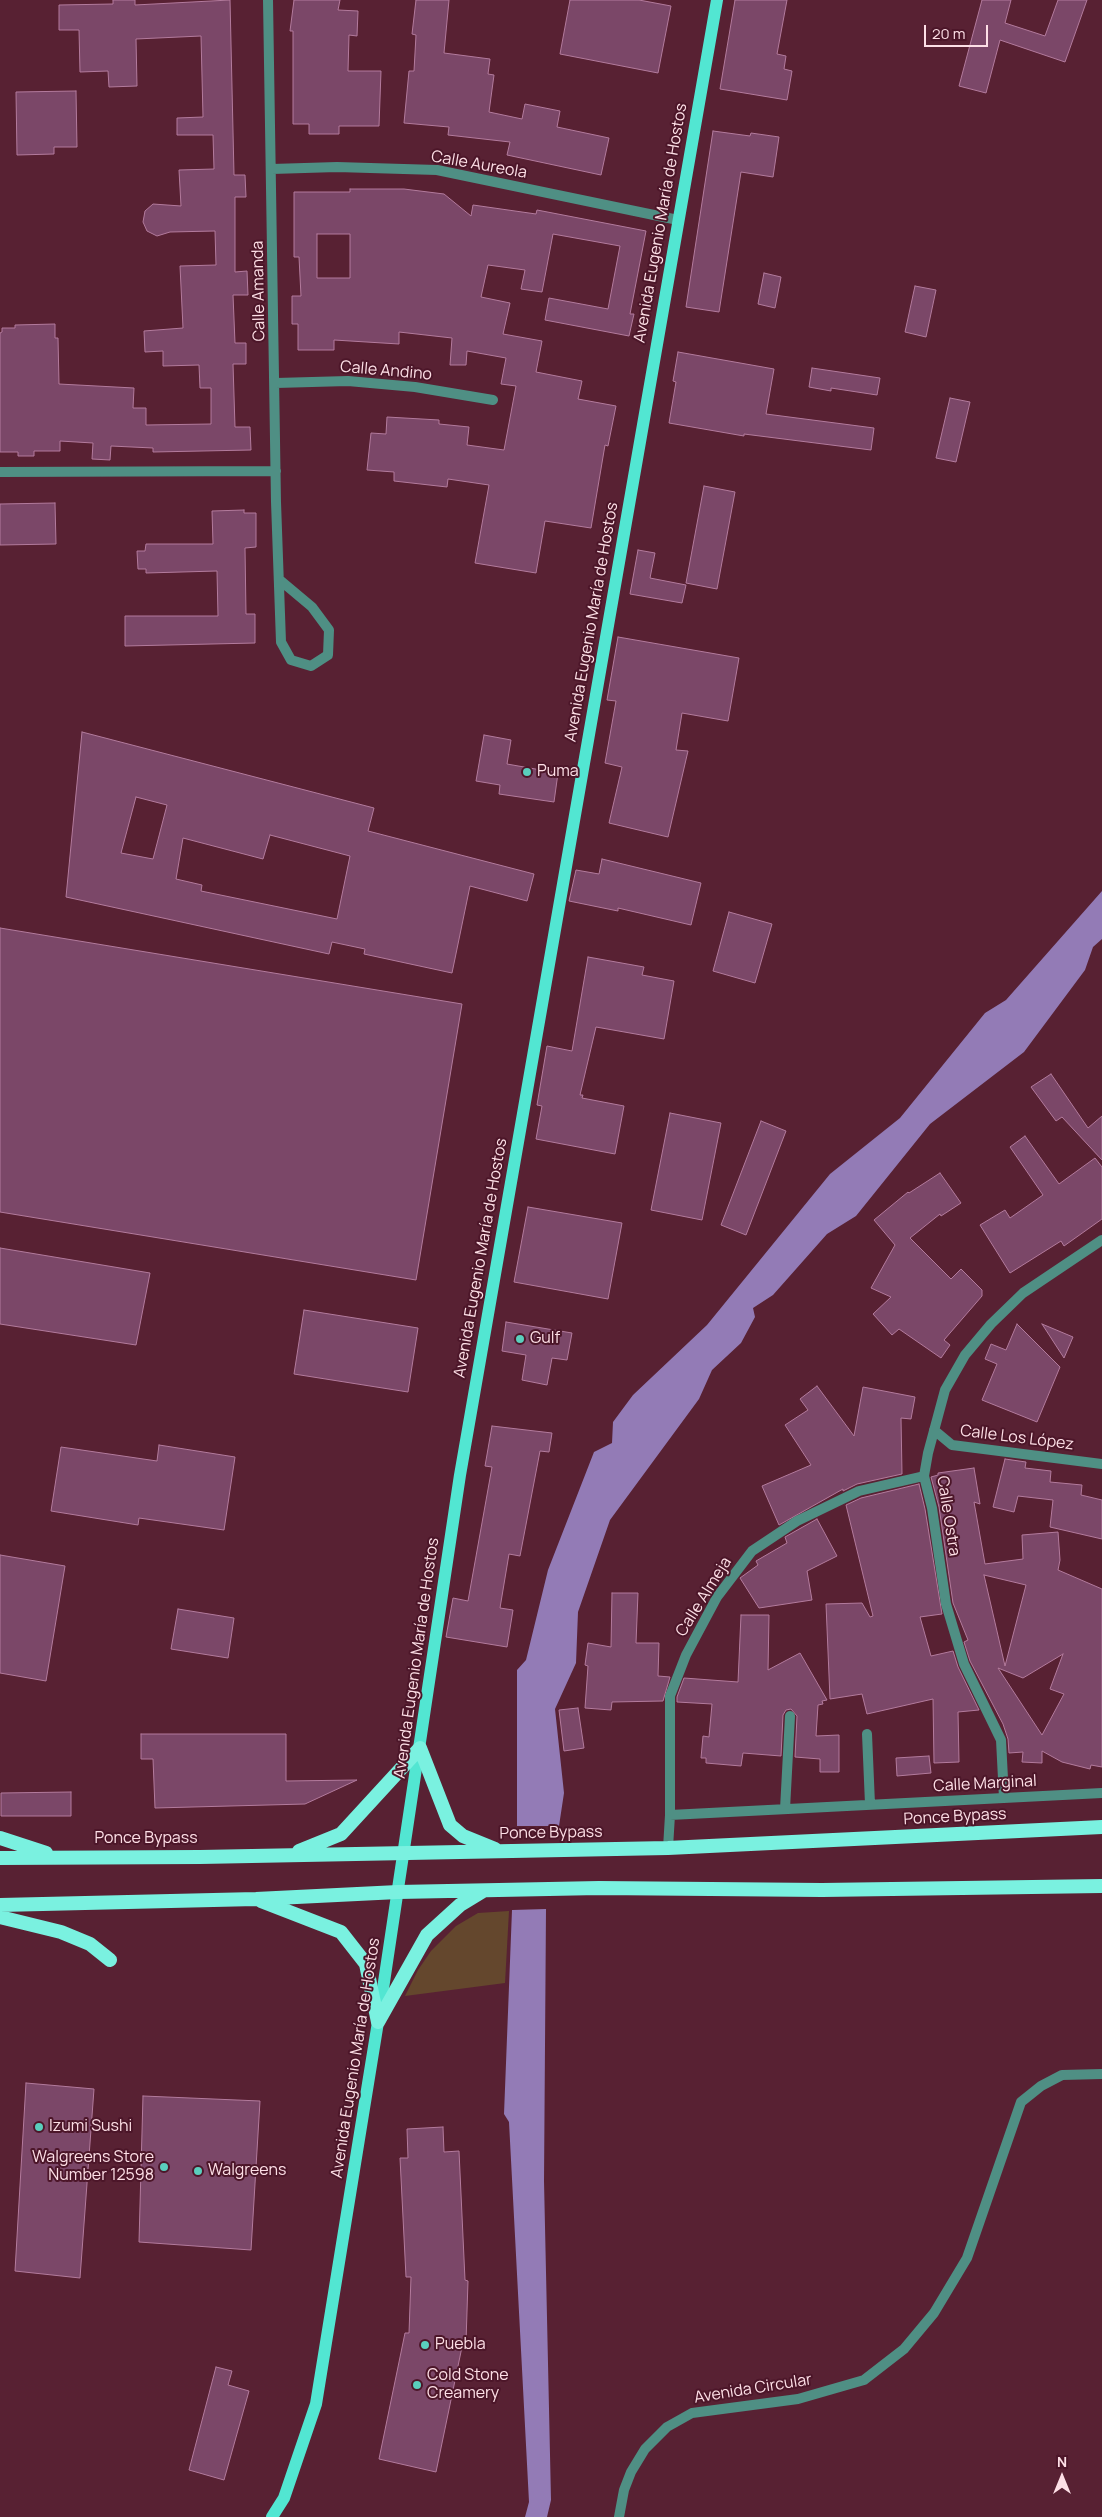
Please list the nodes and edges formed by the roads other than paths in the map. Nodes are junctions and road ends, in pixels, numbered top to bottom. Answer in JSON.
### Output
{"nodes":[{"id":1,"x":268,"y":0,"type":"edge"},
{"id":2,"x":717,"y":0,"type":"edge"},
{"id":3,"x":272,"y":169,"type":"junction"},
{"id":4,"x":678,"y":220,"type":"junction"},
{"id":5,"x":276,"y":383,"type":"junction"},
{"id":6,"x":493,"y":400,"type":"dead end"},
{"id":7,"x":276,"y":471,"type":"junction"},
{"id":8,"x":0,"y":472,"type":"edge"},
{"id":9,"x":281,"y":581,"type":"junction"},
{"id":10,"x":1102,"y":1240,"type":"edge"},
{"id":11,"x":934,"y":1430,"type":"junction"},
{"id":12,"x":1102,"y":1464,"type":"edge"},
{"id":13,"x":924,"y":1476,"type":"junction"},
{"id":14,"x":790,"y":1716,"type":"dead end"},
{"id":15,"x":867,"y":1734,"type":"dead end"},
{"id":16,"x":420,"y":1748,"type":"junction"},
{"id":17,"x":1102,"y":1793,"type":"edge"},
{"id":18,"x":1004,"y":1798,"type":"junction"},
{"id":19,"x":870,"y":1804,"type":"junction"},
{"id":20,"x":785,"y":1808,"type":"junction"},
{"id":21,"x":670,"y":1815,"type":"junction"},
{"id":22,"x":1102,"y":1827,"type":"edge"},
{"id":23,"x":0,"y":1838,"type":"edge"},
{"id":24,"x":668,"y":1848,"type":"junction"},
{"id":25,"x":500,"y":1851,"type":"junction"},
{"id":26,"x":404,"y":1853,"type":"junction"},
{"id":27,"x":292,"y":1854,"type":"junction"},
{"id":28,"x":56,"y":1856,"type":"junction"},
{"id":29,"x":0,"y":1858,"type":"edge"},
{"id":30,"x":1102,"y":1886,"type":"edge"},
{"id":31,"x":484,"y":1890,"type":"junction"},
{"id":32,"x":398,"y":1892,"type":"junction"},
{"id":33,"x":256,"y":1899,"type":"junction"},
{"id":34,"x":0,"y":1906,"type":"edge"},
{"id":35,"x":0,"y":1918,"type":"edge"},
{"id":36,"x":110,"y":1960,"type":"dead end"},
{"id":37,"x":378,"y":2022,"type":"junction"},
{"id":38,"x":1102,"y":2074,"type":"edge"},
{"id":39,"x":272,"y":2517,"type":"edge"},
{"id":40,"x":619,"y":2517,"type":"edge"}],
"edges":[{"from":1,"to":3,"type":"street","name":"Calle Amanda"},
{"from":2,"to":4,"type":"main road","name":"Avenida Eugenio María de Hostos"},
{"from":3,"to":4,"type":"street","name":"Calle Aureola"},
{"from":3,"to":5,"type":"street","name":"Calle Amanda"},
{"from":4,"to":16,"type":"main road","name":"Avenida Eugenio María de Hostos"},
{"from":5,"to":6,"type":"street","name":"Calle Andino"},
{"from":5,"to":7,"type":"street","name":"Calle Amanda"},
{"from":7,"to":8,"type":"street"},
{"from":7,"to":9,"type":"street","name":"Calle Amanda"},
{"from":9,"to":9,"type":"street","name":"Calle Amanda"},
{"from":10,"to":11,"type":"street","name":"Calle Ostra"},
{"from":11,"to":12,"type":"street","name":"Calle Los López"},
{"from":11,"to":13,"type":"street","name":"Calle Ostra"},
{"from":13,"to":18,"type":"street","name":"Calle Ostra"},
{"from":13,"to":21,"type":"street","name":"Calle Almeja"},
{"from":14,"to":20,"type":"street"},
{"from":15,"to":19,"type":"street"},
{"from":16,"to":25,"type":"highway"},
{"from":16,"to":26,"type":"main road","name":"Avenida Eugenio María de Hostos"},
{"from":16,"to":27,"type":"highway"},
{"from":17,"to":18,"type":"street","name":"Calle Marginal"},
{"from":18,"to":19,"type":"street","name":"Calle Marginal"},
{"from":19,"to":20,"type":"street","name":"Calle Marginal"},
{"from":20,"to":21,"type":"street","name":"Calle Marginal"},
{"from":21,"to":24,"type":"street","name":"Calle Almeja"},
{"from":22,"to":24,"type":"highway","name":"Ponce Bypass"},
{"from":23,"to":28,"type":"highway"},
{"from":24,"to":25,"type":"highway","name":"Ponce Bypass"},
{"from":25,"to":26,"type":"highway","name":"Ponce Bypass"},
{"from":26,"to":27,"type":"highway","name":"Ponce Bypass"},
{"from":26,"to":32,"type":"main road","name":"Avenida Eugenio María de Hostos"},
{"from":27,"to":28,"type":"highway","name":"Ponce Bypass"},
{"from":28,"to":29,"type":"highway","name":"Ponce Bypass"},
{"from":30,"to":31,"type":"highway"},
{"from":31,"to":32,"type":"highway"},
{"from":31,"to":37,"type":"highway"},
{"from":32,"to":33,"type":"highway"},
{"from":32,"to":37,"type":"main road","name":"Avenida Eugenio María de Hostos"},
{"from":33,"to":34,"type":"highway"},
{"from":33,"to":37,"type":"highway"},
{"from":35,"to":36,"type":"highway"},
{"from":37,"to":39,"type":"main road","name":"Avenida Eugenio María de Hostos"},
{"from":38,"to":40,"type":"street","name":"Avenida Circular"}]}
